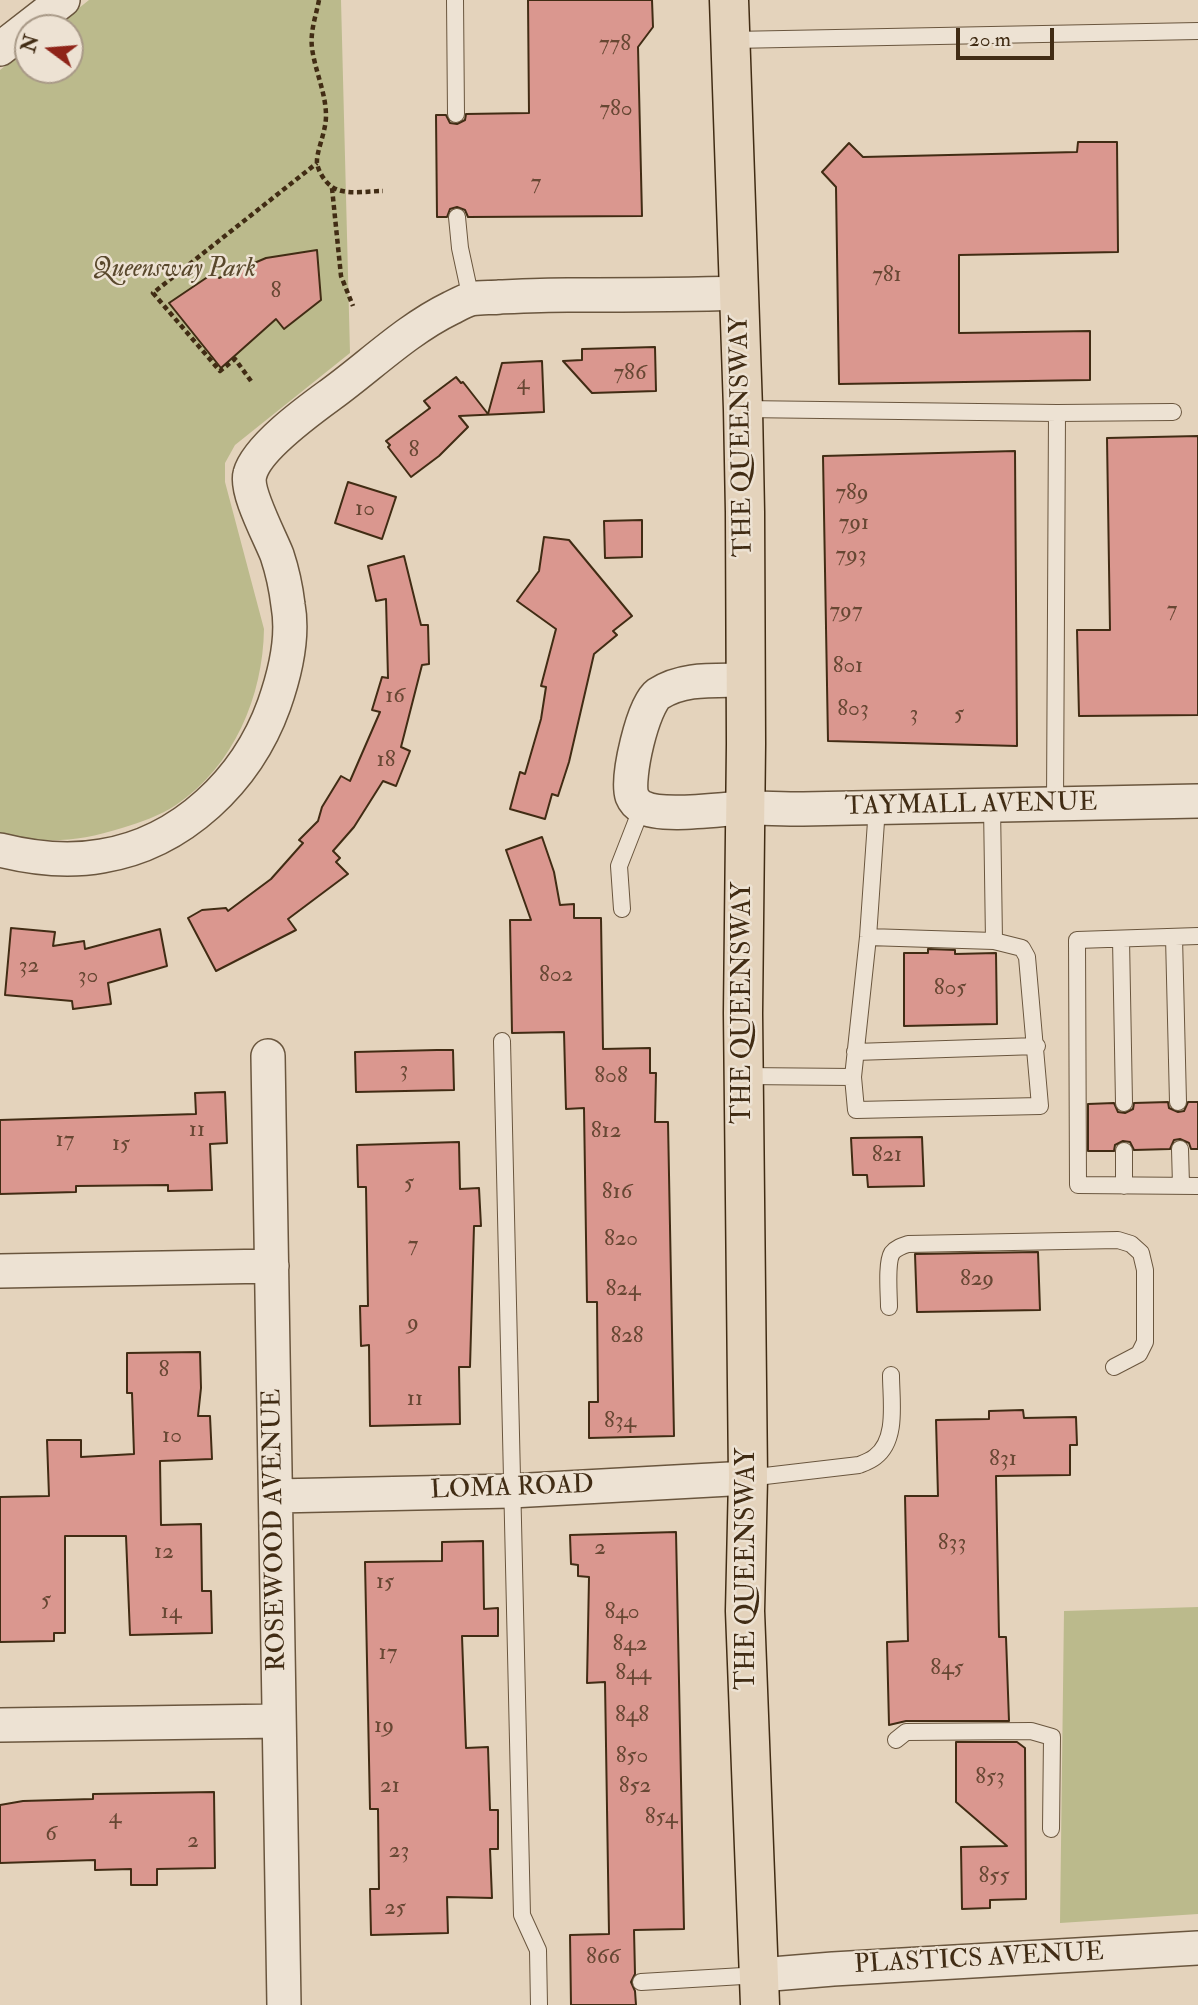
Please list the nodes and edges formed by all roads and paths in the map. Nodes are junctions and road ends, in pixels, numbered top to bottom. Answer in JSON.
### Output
{"nodes":[{"id":1,"x":63,"y":0,"type":"edge"},
{"id":2,"x":319,"y":0,"type":"edge"},
{"id":3,"x":455,"y":0,"type":"edge"},
{"id":4,"x":729,"y":0,"type":"edge"},
{"id":5,"x":1198,"y":31,"type":"edge"},
{"id":6,"x":732,"y":40,"type":"junction"},
{"id":7,"x":0,"y":49,"type":"edge"},
{"id":8,"x":456,"y":114,"type":"dead end"},
{"id":9,"x":317,"y":163,"type":"junction"},
{"id":10,"x":332,"y":188,"type":"junction"},
{"id":11,"x":383,"y":191,"type":"dead end"},
{"id":12,"x":457,"y":217,"type":"dead end"},
{"id":13,"x":740,"y":293,"type":"junction"},
{"id":14,"x":471,"y":299,"type":"junction"},
{"id":15,"x":353,"y":306,"type":"dead end"},
{"id":16,"x":251,"y":381,"type":"dead end"},
{"id":17,"x":743,"y":409,"type":"junction"},
{"id":18,"x":1173,"y":412,"type":"dead end"},
{"id":19,"x":1057,"y":413,"type":"junction"},
{"id":20,"x":746,"y":680,"type":"junction"},
{"id":21,"x":1198,"y":801,"type":"edge"},
{"id":22,"x":1055,"y":804,"type":"junction"},
{"id":23,"x":992,"y":806,"type":"junction"},
{"id":24,"x":642,"y":807,"type":"junction"},
{"id":25,"x":877,"y":807,"type":"junction"},
{"id":26,"x":744,"y":808,"type":"junction"},
{"id":27,"x":0,"y":850,"type":"edge"},
{"id":28,"x":622,"y":909,"type":"dead end"},
{"id":29,"x":1198,"y":936,"type":"edge"},
{"id":30,"x":868,"y":937,"type":"junction"},
{"id":31,"x":1174,"y":937,"type":"junction"},
{"id":32,"x":1121,"y":939,"type":"junction"},
{"id":33,"x":994,"y":941,"type":"junction"},
{"id":34,"x":502,"y":1041,"type":"dead end"},
{"id":35,"x":1037,"y":1046,"type":"junction"},
{"id":36,"x":855,"y":1052,"type":"junction"},
{"id":37,"x":268,"y":1056,"type":"dead end"},
{"id":38,"x":743,"y":1076,"type":"junction"},
{"id":39,"x":853,"y":1077,"type":"junction"},
{"id":40,"x":1178,"y":1102,"type":"dead end"},
{"id":41,"x":1124,"y":1103,"type":"dead end"},
{"id":42,"x":1180,"y":1149,"type":"dead end"},
{"id":43,"x":1124,"y":1151,"type":"dead end"},
{"id":44,"x":1181,"y":1185,"type":"junction"},
{"id":45,"x":1124,"y":1186,"type":"junction"},
{"id":46,"x":1198,"y":1186,"type":"edge"},
{"id":47,"x":272,"y":1266,"type":"junction"},
{"id":48,"x":0,"y":1271,"type":"edge"},
{"id":49,"x":889,"y":1307,"type":"dead end"},
{"id":50,"x":1114,"y":1367,"type":"dead end"},
{"id":51,"x":891,"y":1375,"type":"dead end"},
{"id":52,"x":748,"y":1478,"type":"junction"},
{"id":53,"x":511,"y":1491,"type":"junction"},
{"id":54,"x":275,"y":1496,"type":"junction"},
{"id":55,"x":279,"y":1721,"type":"junction"},
{"id":56,"x":0,"y":1725,"type":"edge"},
{"id":57,"x":896,"y":1740,"type":"dead end"},
{"id":58,"x":1051,"y":1829,"type":"dead end"},
{"id":59,"x":1198,"y":1948,"type":"edge"},
{"id":60,"x":641,"y":1982,"type":"dead end"},
{"id":61,"x":760,"y":1990,"type":"edge"},
{"id":62,"x":284,"y":2005,"type":"edge"},
{"id":63,"x":539,"y":2005,"type":"edge"}],
"edges":[{"from":1,"to":7,"type":"street"},
{"from":2,"to":9,"type":"path"},
{"from":3,"to":8,"type":"lane"},
{"from":4,"to":6,"type":"main road","name":"THE QUEENSWAY"},
{"from":5,"to":6,"type":"lane"},
{"from":6,"to":13,"type":"main road","name":"THE QUEENSWAY"},
{"from":9,"to":10,"type":"path"},
{"from":9,"to":16,"type":"path"},
{"from":10,"to":11,"type":"path"},
{"from":10,"to":15,"type":"path"},
{"from":12,"to":14,"type":"lane"},
{"from":13,"to":14,"type":"street"},
{"from":13,"to":17,"type":"main road","name":"THE QUEENSWAY"},
{"from":14,"to":27,"type":"street"},
{"from":17,"to":19,"type":"lane"},
{"from":17,"to":20,"type":"main road","name":"THE QUEENSWAY"},
{"from":18,"to":19,"type":"lane"},
{"from":19,"to":22,"type":"lane"},
{"from":20,"to":24,"type":"street"},
{"from":20,"to":26,"type":"main road","name":"THE QUEENSWAY"},
{"from":21,"to":22,"type":"street","name":"TAYMALL AVENUE"},
{"from":22,"to":23,"type":"street","name":"TAYMALL AVENUE"},
{"from":23,"to":25,"type":"street","name":"TAYMALL AVENUE"},
{"from":23,"to":33,"type":"lane"},
{"from":24,"to":26,"type":"street","name":"TAYMALL AVENUE"},
{"from":24,"to":28,"type":"lane"},
{"from":25,"to":26,"type":"street","name":"TAYMALL AVENUE"},
{"from":25,"to":30,"type":"lane"},
{"from":26,"to":38,"type":"main road","name":"THE QUEENSWAY"},
{"from":29,"to":31,"type":"lane"},
{"from":30,"to":33,"type":"lane"},
{"from":30,"to":36,"type":"lane"},
{"from":31,"to":32,"type":"lane"},
{"from":31,"to":40,"type":"lane"},
{"from":32,"to":41,"type":"lane"},
{"from":32,"to":45,"type":"lane"},
{"from":33,"to":35,"type":"lane"},
{"from":34,"to":53,"type":"lane"},
{"from":35,"to":36,"type":"lane"},
{"from":35,"to":39,"type":"lane"},
{"from":36,"to":39,"type":"lane"},
{"from":37,"to":47,"type":"street","name":"ROSEWOOD AVENUE"},
{"from":38,"to":39,"type":"lane"},
{"from":38,"to":52,"type":"main road","name":"THE QUEENSWAY"},
{"from":42,"to":44,"type":"lane"},
{"from":43,"to":45,"type":"lane"},
{"from":44,"to":45,"type":"lane"},
{"from":44,"to":46,"type":"lane"},
{"from":47,"to":48,"type":"street"},
{"from":47,"to":54,"type":"street","name":"ROSEWOOD AVENUE"},
{"from":49,"to":50,"type":"lane"},
{"from":51,"to":52,"type":"lane"},
{"from":52,"to":53,"type":"street","name":"LOMA ROAD"},
{"from":52,"to":61,"type":"main road","name":"THE QUEENSWAY"},
{"from":53,"to":54,"type":"street","name":"LOMA ROAD"},
{"from":53,"to":63,"type":"lane"},
{"from":54,"to":55,"type":"street","name":"ROSEWOOD AVENUE"},
{"from":55,"to":56,"type":"street"},
{"from":55,"to":62,"type":"street","name":"ROSEWOOD AVENUE"},
{"from":57,"to":58,"type":"lane"},
{"from":59,"to":61,"type":"street","name":"PLASTICS AVENUE"},
{"from":60,"to":61,"type":"lane"}]}
